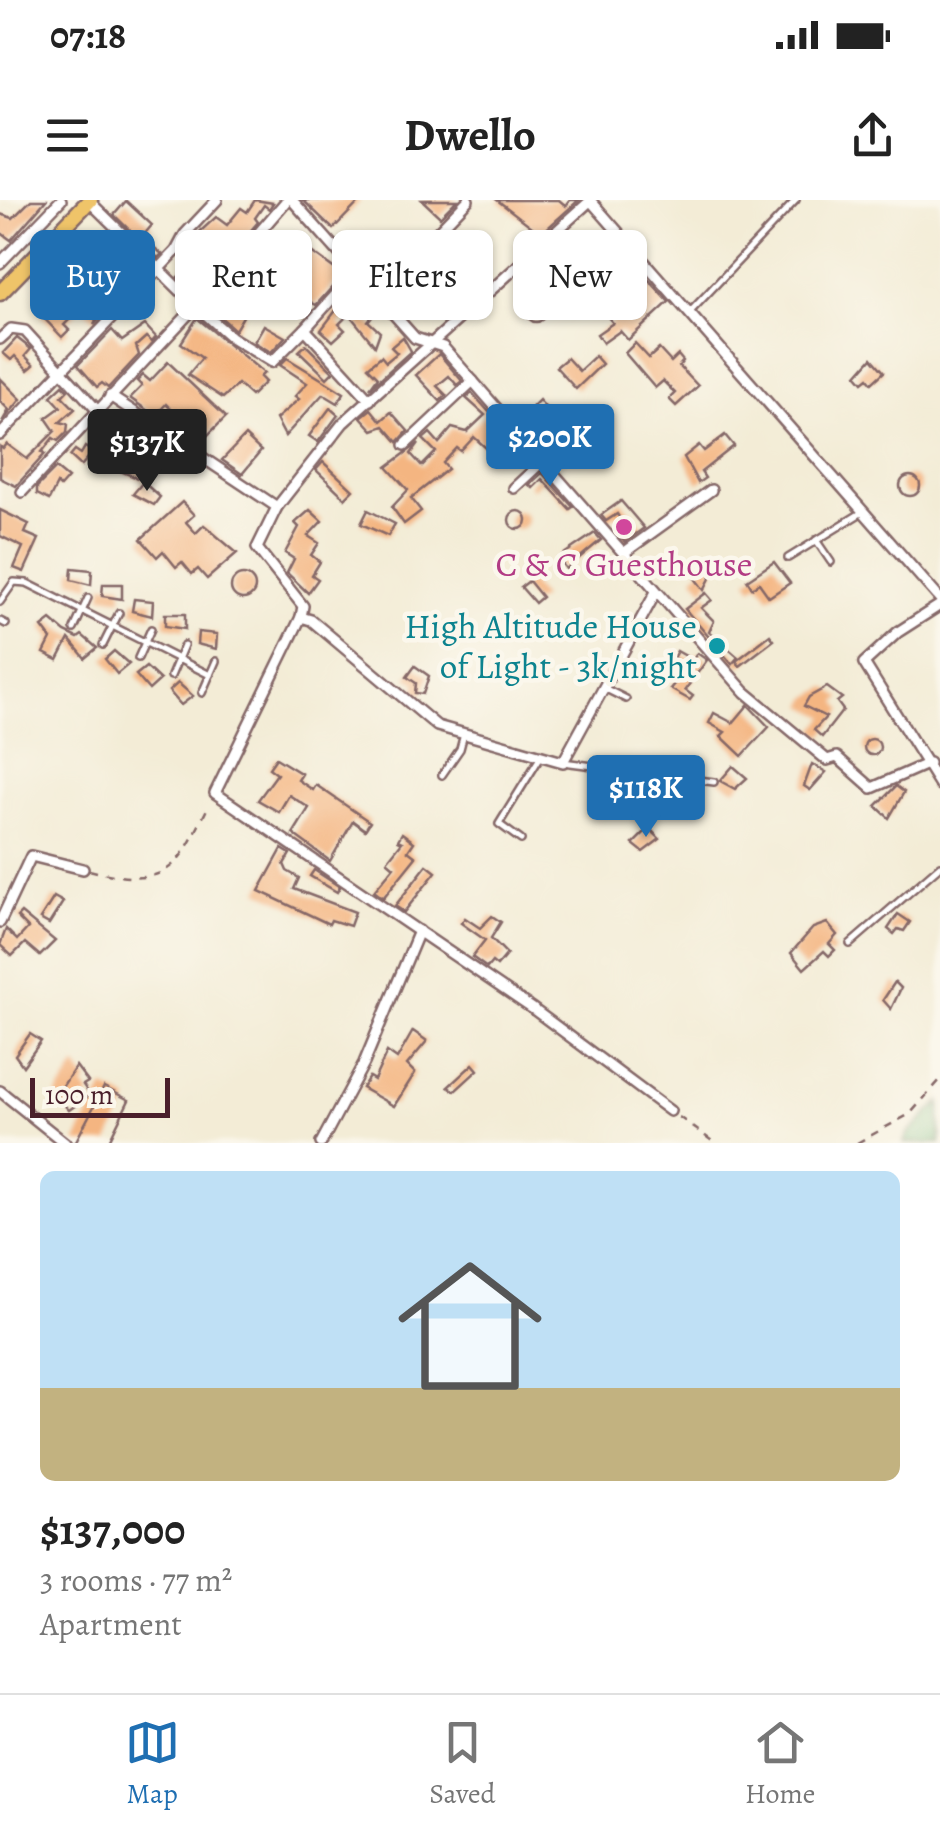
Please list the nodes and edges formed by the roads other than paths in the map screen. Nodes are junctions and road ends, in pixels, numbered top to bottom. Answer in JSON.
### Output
{"nodes":[{"id":1,"x":60,"y":200,"type":"edge"},
{"id":2,"x":89,"y":200,"type":"edge"},
{"id":3,"x":218,"y":200,"type":"edge"},
{"id":4,"x":289,"y":200,"type":"edge"},
{"id":5,"x":468,"y":200,"type":"edge"},
{"id":6,"x":590,"y":200,"type":"edge"},
{"id":7,"x":796,"y":200,"type":"edge"},
{"id":8,"x":263,"y":230,"type":"edge"},
{"id":9,"x":439,"y":230,"type":"edge"},
{"id":10,"x":332,"y":246,"type":"edge"},
{"id":11,"x":0,"y":264,"type":"edge"},
{"id":12,"x":158,"y":270,"type":"junction"},
{"id":13,"x":16,"y":276,"type":"junction"},
{"id":14,"x":175,"y":286,"type":"edge"},
{"id":15,"x":0,"y":293,"type":"edge"},
{"id":16,"x":332,"y":299,"type":"edge"},
{"id":17,"x":690,"y":312,"type":"junction"},
{"id":18,"x":183,"y":320,"type":"edge"},
{"id":19,"x":212,"y":320,"type":"edge"},
{"id":20,"x":399,"y":320,"type":"edge"},
{"id":21,"x":305,"y":329,"type":"junction"},
{"id":22,"x":0,"y":340,"type":"edge"},
{"id":23,"x":436,"y":344,"type":"junction"},
{"id":24,"x":62,"y":369,"type":"junction"},
{"id":25,"x":472,"y":381,"type":"junction"},
{"id":26,"x":110,"y":396,"type":"junction"},
{"id":27,"x":370,"y":400,"type":"junction"},
{"id":28,"x":97,"y":410,"type":"junction"},
{"id":29,"x":0,"y":435,"type":"edge"},
{"id":30,"x":404,"y":445,"type":"dead end"},
{"id":31,"x":543,"y":462,"type":"junction"},
{"id":32,"x":514,"y":488,"type":"dead end"},
{"id":33,"x":712,"y":490,"type":"dead end"},
{"id":34,"x":22,"y":492,"type":"dead end"},
{"id":35,"x":277,"y":507,"type":"junction"},
{"id":36,"x":864,"y":511,"type":"junction"},
{"id":37,"x":816,"y":540,"type":"junction"},
{"id":38,"x":625,"y":552,"type":"junction"},
{"id":39,"x":788,"y":558,"type":"dead end"},
{"id":40,"x":832,"y":562,"type":"dead end"},
{"id":41,"x":44,"y":578,"type":"dead end"},
{"id":42,"x":38,"y":589,"type":"junction"},
{"id":43,"x":656,"y":592,"type":"junction"},
{"id":44,"x":88,"y":598,"type":"dead end"},
{"id":45,"x":0,"y":602,"type":"edge"},
{"id":46,"x":939,"y":605,"type":"edge"},
{"id":47,"x":82,"y":611,"type":"junction"},
{"id":48,"x":119,"y":613,"type":"dead end"},
{"id":49,"x":301,"y":618,"type":"junction"},
{"id":50,"x":112,"y":626,"type":"junction"},
{"id":51,"x":151,"y":628,"type":"dead end"},
{"id":52,"x":74,"y":629,"type":"dead end"},
{"id":53,"x":144,"y":642,"type":"junction"},
{"id":54,"x":103,"y":645,"type":"dead end"},
{"id":55,"x":184,"y":645,"type":"dead end"},
{"id":56,"x":138,"y":658,"type":"dead end"},
{"id":57,"x":178,"y":660,"type":"junction"},
{"id":58,"x":216,"y":660,"type":"dead end"},
{"id":59,"x":210,"y":675,"type":"junction"},
{"id":60,"x":171,"y":676,"type":"dead end"},
{"id":61,"x":604,"y":688,"type":"junction"},
{"id":62,"x":202,"y":693,"type":"dead end"},
{"id":63,"x":626,"y":699,"type":"dead end"},
{"id":64,"x":464,"y":734,"type":"junction"},
{"id":65,"x":541,"y":756,"type":"junction"},
{"id":66,"x":563,"y":762,"type":"junction"},
{"id":67,"x":929,"y":763,"type":"junction"},
{"id":68,"x":442,"y":775,"type":"dead end"},
{"id":69,"x":714,"y":782,"type":"dead end"},
{"id":70,"x":940,"y":785,"type":"edge"},
{"id":71,"x":521,"y":840,"type":"dead end"},
{"id":72,"x":940,"y":866,"type":"edge"},
{"id":73,"x":83,"y":869,"type":"road end"},
{"id":74,"x":0,"y":922,"type":"edge"},
{"id":75,"x":419,"y":931,"type":"junction"},
{"id":76,"x":850,"y":944,"type":"dead end"},
{"id":77,"x":0,"y":1091,"type":"edge"},
{"id":78,"x":670,"y":1110,"type":"road end"},
{"id":79,"x":64,"y":1143,"type":"edge"},
{"id":80,"x":322,"y":1143,"type":"edge"}],
"edges":[{"from":1,"to":11,"type":"street"},
{"from":2,"to":12,"type":"street"},
{"from":2,"to":13,"type":"main road"},
{"from":3,"to":12,"type":"street"},
{"from":4,"to":8,"type":"street"},
{"from":4,"to":10,"type":"street"},
{"from":5,"to":9,"type":"street"},
{"from":6,"to":17,"type":"street"},
{"from":6,"to":23,"type":"street"},
{"from":7,"to":17,"type":"lane"},
{"from":11,"to":13,"type":"street"},
{"from":12,"to":14,"type":"street"},
{"from":12,"to":24,"type":"street"},
{"from":13,"to":15,"type":"main road"},
{"from":16,"to":21,"type":"street"},
{"from":17,"to":36,"type":"street"},
{"from":18,"to":26,"type":"street"},
{"from":19,"to":21,"type":"street"},
{"from":20,"to":23,"type":"street"},
{"from":21,"to":27,"type":"street"},
{"from":22,"to":24,"type":"street"},
{"from":23,"to":25,"type":"street"},
{"from":23,"to":27,"type":"street"},
{"from":24,"to":28,"type":"street"},
{"from":24,"to":29,"type":"street"},
{"from":25,"to":30,"type":"street"},
{"from":25,"to":31,"type":"street"},
{"from":26,"to":28,"type":"street"},
{"from":26,"to":35,"type":"street"},
{"from":27,"to":35,"type":"street"},
{"from":28,"to":34,"type":"street"},
{"from":31,"to":32,"type":"street"},
{"from":31,"to":38,"type":"street"},
{"from":33,"to":38,"type":"street"},
{"from":35,"to":49,"type":"street"},
{"from":36,"to":37,"type":"lane"},
{"from":36,"to":46,"type":"street"},
{"from":37,"to":39,"type":"lane"},
{"from":37,"to":40,"type":"lane"},
{"from":38,"to":43,"type":"street"},
{"from":41,"to":42,"type":"lane"},
{"from":42,"to":45,"type":"lane"},
{"from":42,"to":47,"type":"lane"},
{"from":43,"to":61,"type":"street"},
{"from":43,"to":67,"type":"street"},
{"from":44,"to":47,"type":"lane"},
{"from":46,"to":67,"type":"street"},
{"from":47,"to":50,"type":"lane"},
{"from":47,"to":52,"type":"lane"},
{"from":48,"to":50,"type":"lane"},
{"from":49,"to":64,"type":"street"},
{"from":49,"to":75,"type":"street"},
{"from":50,"to":53,"type":"lane"},
{"from":50,"to":54,"type":"lane"},
{"from":51,"to":53,"type":"lane"},
{"from":53,"to":56,"type":"lane"},
{"from":53,"to":57,"type":"lane"},
{"from":55,"to":57,"type":"lane"},
{"from":57,"to":59,"type":"lane"},
{"from":57,"to":60,"type":"lane"},
{"from":58,"to":59,"type":"lane"},
{"from":59,"to":62,"type":"lane"},
{"from":61,"to":63,"type":"lane"},
{"from":61,"to":66,"type":"street"},
{"from":64,"to":65,"type":"street"},
{"from":64,"to":68,"type":"lane"},
{"from":65,"to":66,"type":"street"},
{"from":65,"to":71,"type":"lane"},
{"from":66,"to":69,"type":"lane"},
{"from":67,"to":70,"type":"street"},
{"from":72,"to":76,"type":"lane"},
{"from":73,"to":74,"type":"street"},
{"from":75,"to":78,"type":"street"},
{"from":75,"to":80,"type":"street"},
{"from":77,"to":79,"type":"street"}]}
